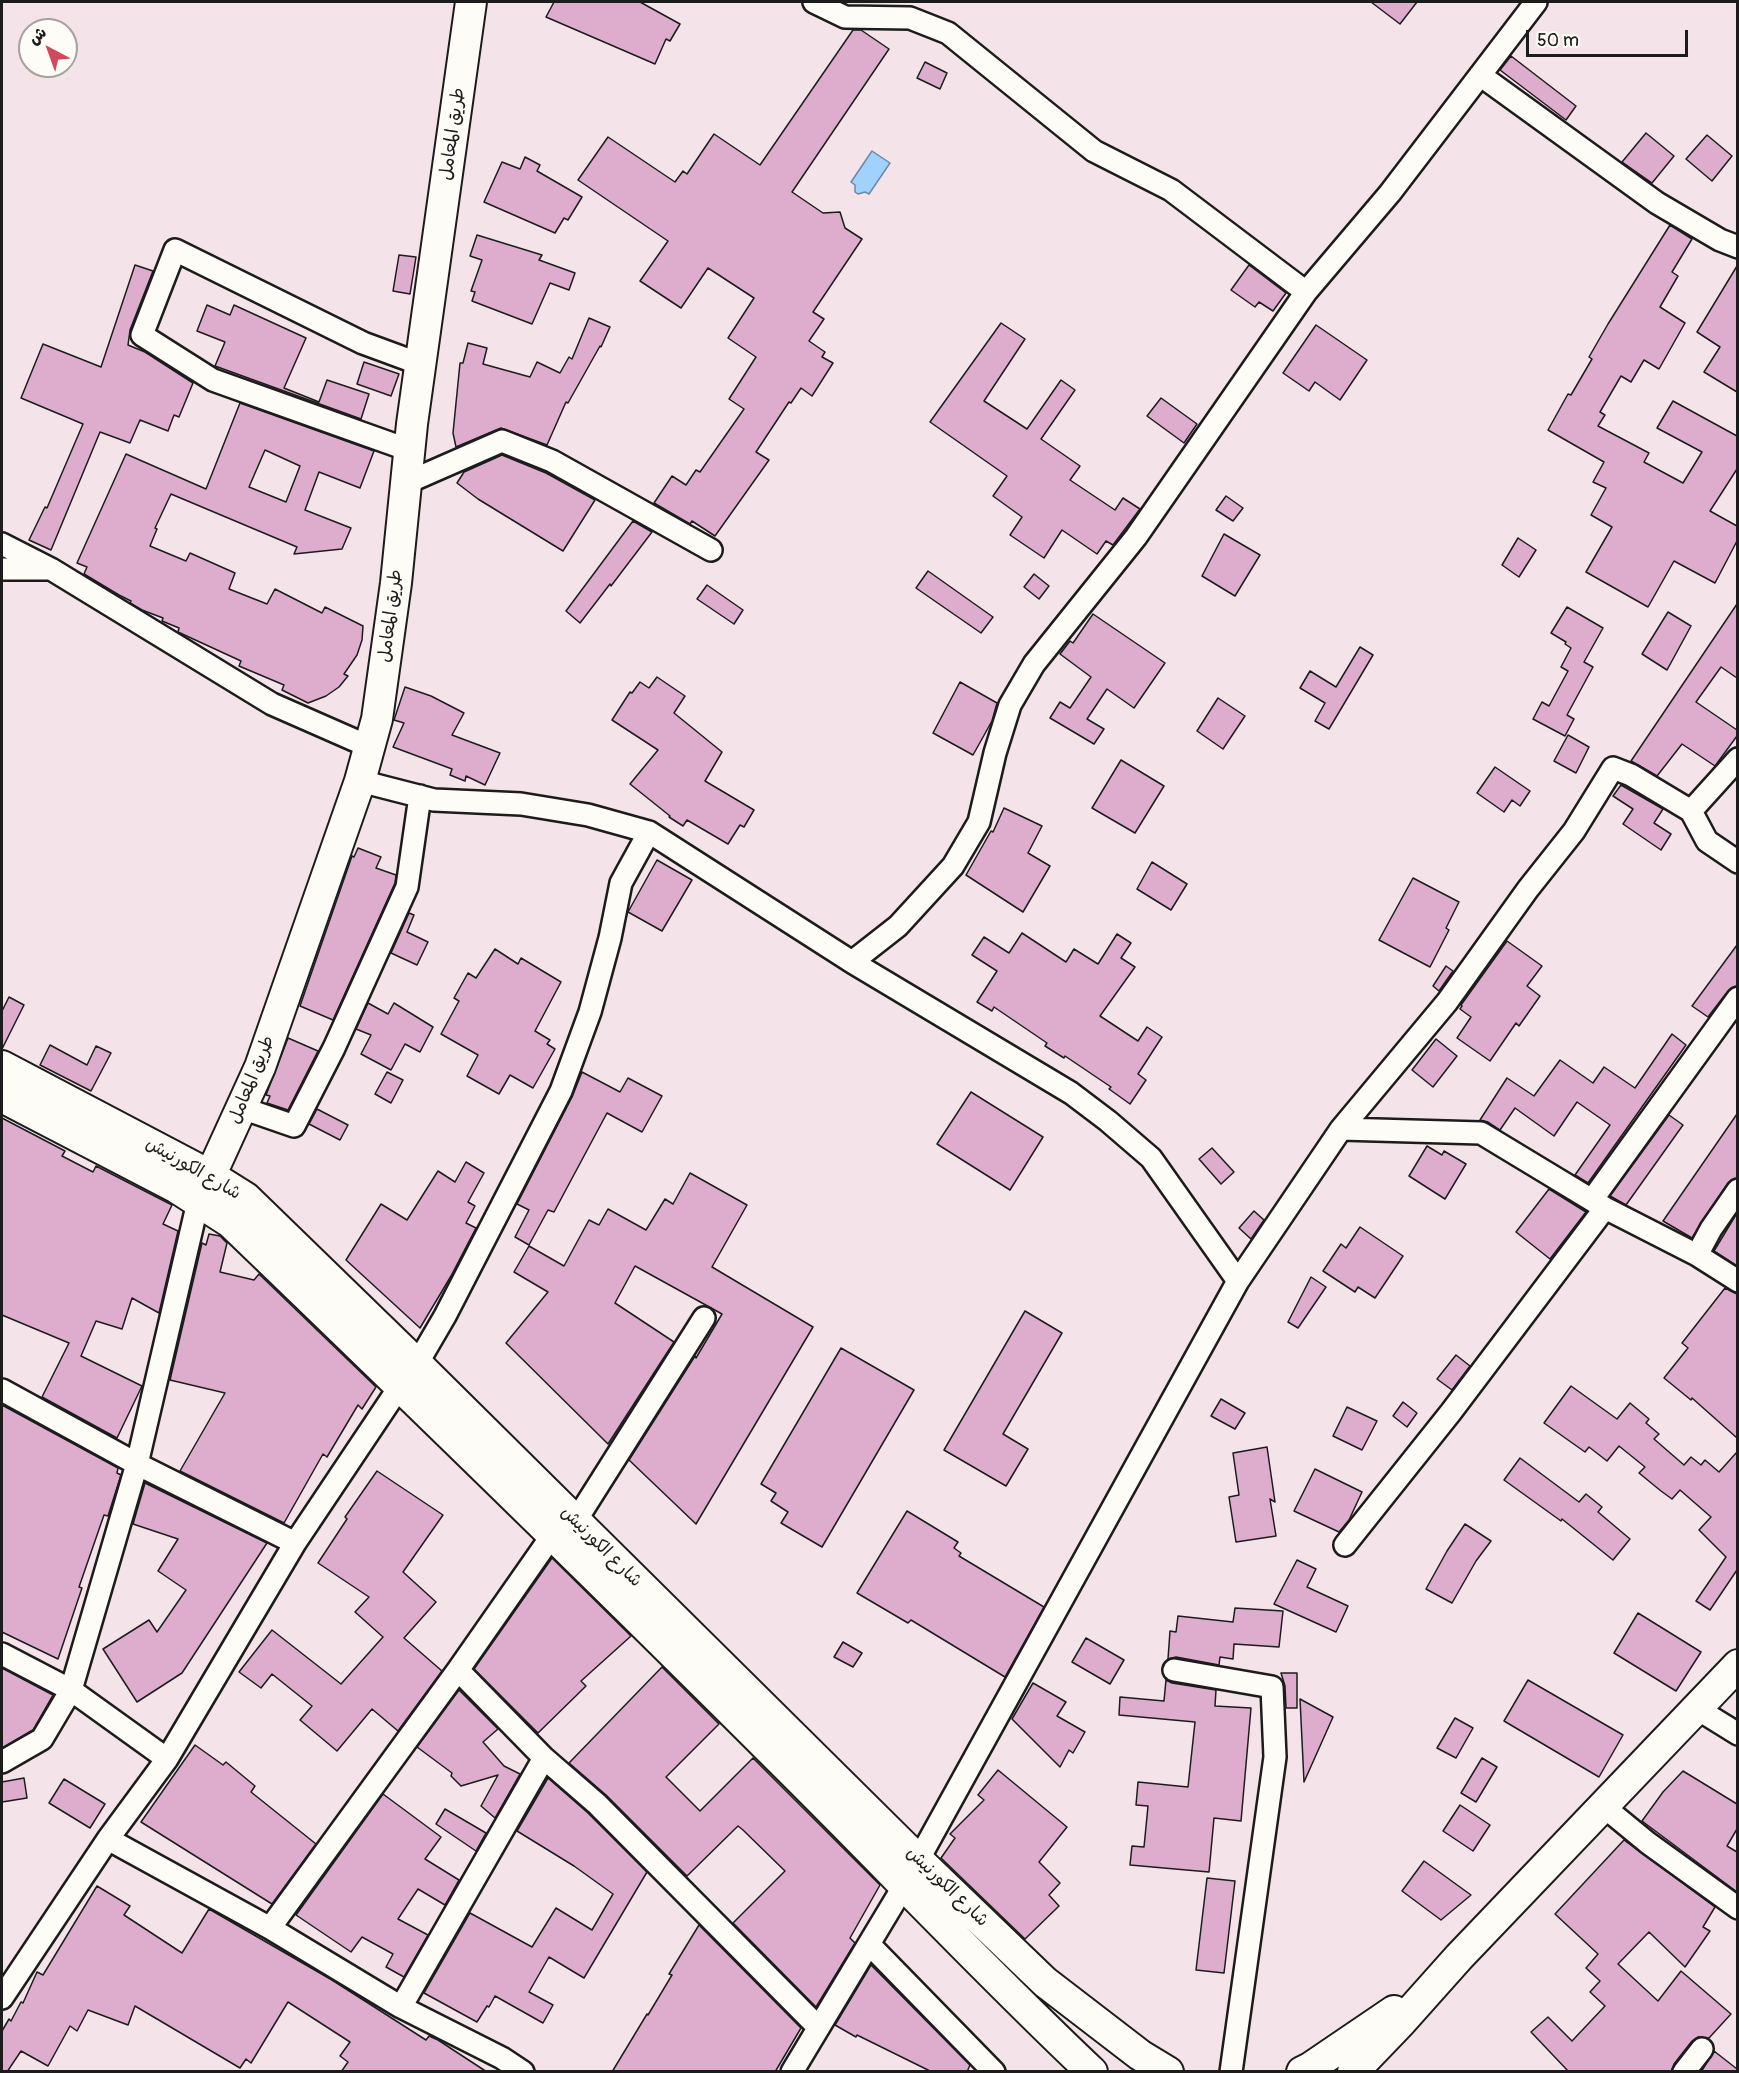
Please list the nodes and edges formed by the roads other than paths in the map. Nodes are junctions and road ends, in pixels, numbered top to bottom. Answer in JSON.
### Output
{"nodes":[{"id":1,"x":471,"y":2,"type":"edge"},
{"id":2,"x":814,"y":2,"type":"edge"},
{"id":3,"x":1536,"y":2,"type":"edge"},
{"id":4,"x":1480,"y":75,"type":"junction"},
{"id":5,"x":1737,"y":247,"type":"edge"},
{"id":6,"x":1306,"y":292,"type":"junction"},
{"id":7,"x":420,"y":364,"type":"junction"},
{"id":8,"x":409,"y":450,"type":"junction"},
{"id":9,"x":406,"y":483,"type":"junction"},
{"id":10,"x":2,"y":544,"type":"edge"},
{"id":11,"x":711,"y":550,"type":"dead end"},
{"id":12,"x":2,"y":568,"type":"edge"},
{"id":13,"x":51,"y":569,"type":"junction"},
{"id":14,"x":370,"y":747,"type":"junction"},
{"id":15,"x":1737,"y":759,"type":"edge"},
{"id":16,"x":360,"y":781,"type":"junction"},
{"id":17,"x":420,"y":796,"type":"junction"},
{"id":18,"x":1691,"y":811,"type":"junction"},
{"id":19,"x":649,"y":832,"type":"junction"},
{"id":20,"x":1737,"y":862,"type":"edge"},
{"id":21,"x":852,"y":962,"type":"junction"},
{"id":22,"x":1737,"y":998,"type":"edge"},
{"id":23,"x":2,"y":1066,"type":"edge"},
{"id":24,"x":2,"y":1098,"type":"edge"},
{"id":25,"x":242,"y":1108,"type":"junction"},
{"id":26,"x":1341,"y":1129,"type":"junction"},
{"id":27,"x":204,"y":1189,"type":"junction"},
{"id":28,"x":1737,"y":1190,"type":"edge"},
{"id":29,"x":1598,"y":1204,"type":"junction"},
{"id":30,"x":1697,"y":1256,"type":"junction"},
{"id":31,"x":1238,"y":1281,"type":"junction"},
{"id":32,"x":1737,"y":1281,"type":"edge"},
{"id":33,"x":704,"y":1318,"type":"dead end"},
{"id":34,"x":409,"y":1375,"type":"junction"},
{"id":35,"x":2,"y":1390,"type":"edge"},
{"id":36,"x":137,"y":1464,"type":"junction"},
{"id":37,"x":564,"y":1528,"type":"junction"},
{"id":38,"x":296,"y":1543,"type":"junction"},
{"id":39,"x":1345,"y":1545,"type":"dead end"},
{"id":40,"x":2,"y":1654,"type":"edge"},
{"id":41,"x":1737,"y":1665,"type":"edge"},
{"id":42,"x":458,"y":1670,"type":"junction"},
{"id":43,"x":1174,"y":1670,"type":"dead end"},
{"id":44,"x":71,"y":1690,"type":"junction"},
{"id":45,"x":1696,"y":1708,"type":"junction"},
{"id":46,"x":1737,"y":1734,"type":"edge"},
{"id":47,"x":544,"y":1758,"type":"junction"},
{"id":48,"x":167,"y":1759,"type":"junction"},
{"id":49,"x":2,"y":1762,"type":"edge"},
{"id":50,"x":1603,"y":1806,"type":"junction"},
{"id":51,"x":108,"y":1839,"type":"junction"},
{"id":52,"x":911,"y":1872,"type":"junction"},
{"id":53,"x":1737,"y":1908,"type":"edge"},
{"id":54,"x":270,"y":1928,"type":"junction"},
{"id":55,"x":869,"y":1944,"type":"junction"},
{"id":56,"x":1458,"y":1957,"type":"junction"},
{"id":57,"x":2,"y":1998,"type":"edge"},
{"id":58,"x":400,"y":2007,"type":"junction"},
{"id":59,"x":818,"y":2027,"type":"junction"},
{"id":60,"x":1702,"y":2049,"type":"dead end"},
{"id":61,"x":497,"y":2065,"type":"edge"},
{"id":62,"x":523,"y":2072,"type":"edge"},
{"id":63,"x":792,"y":2072,"type":"edge"},
{"id":64,"x":994,"y":2072,"type":"edge"},
{"id":65,"x":1092,"y":2072,"type":"edge"},
{"id":66,"x":1168,"y":2072,"type":"edge"},
{"id":67,"x":1231,"y":2072,"type":"edge"},
{"id":68,"x":1302,"y":2072,"type":"edge"},
{"id":69,"x":1353,"y":2072,"type":"edge"},
{"id":70,"x":1684,"y":2072,"type":"edge"}],
"edges":[{"from":1,"to":7,"type":"main road","name":"طريق المعامل"},
{"from":2,"to":6,"type":"street"},
{"from":3,"to":4,"type":"street"},
{"from":4,"to":5,"type":"street"},
{"from":4,"to":6,"type":"street"},
{"from":6,"to":21,"type":"street"},
{"from":7,"to":8,"type":"main road","name":"طريق المعامل"},
{"from":7,"to":8,"type":"street"},
{"from":8,"to":9,"type":"main road","name":"طريق المعامل"},
{"from":9,"to":11,"type":"street"},
{"from":9,"to":14,"type":"main road","name":"طريق المعامل"},
{"from":10,"to":13,"type":"street"},
{"from":12,"to":13,"type":"street"},
{"from":13,"to":14,"type":"street"},
{"from":14,"to":16,"type":"main road","name":"طريق المعامل"},
{"from":15,"to":18,"type":"street"},
{"from":16,"to":17,"type":"street"},
{"from":16,"to":25,"type":"main road","name":"طريق المعامل"},
{"from":17,"to":19,"type":"street"},
{"from":17,"to":25,"type":"street"},
{"from":18,"to":20,"type":"street"},
{"from":18,"to":26,"type":"street"},
{"from":19,"to":21,"type":"street"},
{"from":19,"to":34,"type":"street"},
{"from":21,"to":31,"type":"street"},
{"from":22,"to":29,"type":"street"},
{"from":23,"to":27,"type":"main road","name":"شارع الكورنيش"},
{"from":24,"to":27,"type":"main road","name":"شارع الكورنيش"},
{"from":25,"to":27,"type":"main road","name":"طريق المعامل"},
{"from":26,"to":29,"type":"street"},
{"from":26,"to":31,"type":"street"},
{"from":27,"to":34,"type":"main road","name":"شارع الكورنيش"},
{"from":27,"to":36,"type":"street"},
{"from":28,"to":30,"type":"street"},
{"from":29,"to":30,"type":"street"},
{"from":29,"to":39,"type":"street"},
{"from":30,"to":32,"type":"street"},
{"from":31,"to":52,"type":"street"},
{"from":33,"to":37,"type":"street"},
{"from":34,"to":37,"type":"main road","name":"شارع الكورنيش"},
{"from":34,"to":38,"type":"street"},
{"from":35,"to":36,"type":"street"},
{"from":36,"to":38,"type":"street"},
{"from":36,"to":44,"type":"street"},
{"from":37,"to":42,"type":"street"},
{"from":37,"to":52,"type":"main road","name":"شارع الكورنيش"},
{"from":38,"to":48,"type":"street"},
{"from":40,"to":44,"type":"street"},
{"from":41,"to":45,"type":"main road"},
{"from":42,"to":47,"type":"street"},
{"from":42,"to":54,"type":"street"},
{"from":43,"to":67,"type":"street"},
{"from":44,"to":48,"type":"street"},
{"from":44,"to":49,"type":"street"},
{"from":45,"to":46,"type":"street"},
{"from":45,"to":50,"type":"main road"},
{"from":47,"to":58,"type":"street"},
{"from":47,"to":59,"type":"street"},
{"from":48,"to":51,"type":"street"},
{"from":50,"to":53,"type":"street"},
{"from":50,"to":56,"type":"main road"},
{"from":51,"to":54,"type":"street"},
{"from":51,"to":57,"type":"street"},
{"from":52,"to":55,"type":"street"},
{"from":52,"to":65,"type":"main road","name":"شارع الكورنيش"},
{"from":52,"to":66,"type":"main road","name":"شارع الكورنيش"},
{"from":54,"to":58,"type":"street"},
{"from":55,"to":59,"type":"street"},
{"from":55,"to":64,"type":"street"},
{"from":56,"to":68,"type":"main road"},
{"from":56,"to":69,"type":"main road"},
{"from":58,"to":61,"type":"street"},
{"from":59,"to":63,"type":"street"},
{"from":60,"to":70,"type":"street"},
{"from":61,"to":62,"type":"street"}]}
